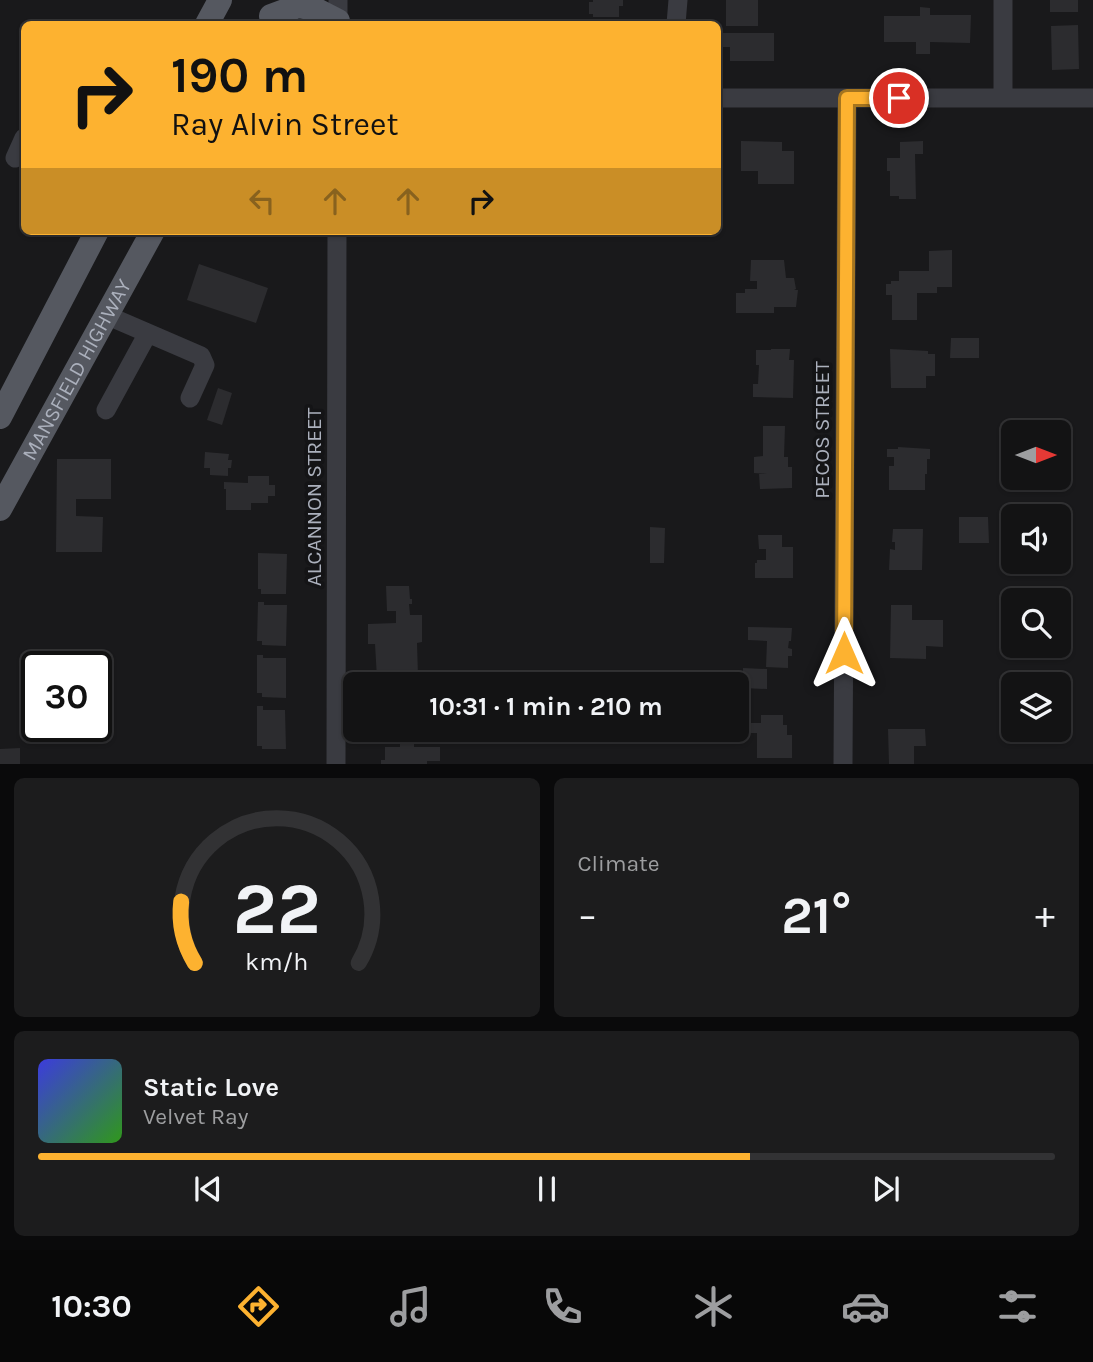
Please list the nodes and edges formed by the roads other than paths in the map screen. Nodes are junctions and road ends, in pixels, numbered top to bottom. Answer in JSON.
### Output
{"nodes":[{"id":1,"x":220,"y":0,"type":"edge"},
{"id":2,"x":678,"y":0,"type":"edge"},
{"id":3,"x":1003,"y":0,"type":"edge"},
{"id":4,"x":272,"y":13,"type":"edge"},
{"id":5,"x":338,"y":15,"type":"edge"},
{"id":6,"x":209,"y":21,"type":"edge"},
{"id":7,"x":676,"y":21,"type":"edge"},
{"id":8,"x":721,"y":97,"type":"edge"},
{"id":9,"x":847,"y":98,"type":"junction"},
{"id":10,"x":1003,"y":98,"type":"junction"},
{"id":11,"x":1093,"y":98,"type":"edge"},
{"id":12,"x":21,"y":145,"type":"edge"},
{"id":13,"x":15,"y":158,"type":"dead end"},
{"id":14,"x":95,"y":235,"type":"edge"},
{"id":15,"x":151,"y":235,"type":"edge"},
{"id":16,"x":337,"y":235,"type":"edge"},
{"id":17,"x":106,"y":316,"type":"junction"},
{"id":18,"x":148,"y":332,"type":"junction"},
{"id":19,"x":190,"y":398,"type":"dead end"},
{"id":20,"x":106,"y":410,"type":"dead end"},
{"id":21,"x":1,"y":411,"type":"edge"},
{"id":22,"x":0,"y":509,"type":"edge"},
{"id":23,"x":336,"y":764,"type":"edge"},
{"id":24,"x":843,"y":764,"type":"edge"}],
"edges":[{"from":1,"to":6,"type":"main road"},
{"from":2,"to":7,"type":"street"},
{"from":3,"to":10,"type":"street"},
{"from":4,"to":5,"type":"main road"},
{"from":8,"to":9,"type":"street"},
{"from":9,"to":10,"type":"street"},
{"from":9,"to":24,"type":"street","name":"PECOS STREET"},
{"from":10,"to":11,"type":"street"},
{"from":12,"to":13,"type":"street"},
{"from":14,"to":21,"type":"main road","name":"MANSFIELD HIGHWAY"},
{"from":15,"to":17,"type":"main road","name":"MANSFIELD HIGHWAY"},
{"from":16,"to":23,"type":"street","name":"ALCANNON STREET"},
{"from":17,"to":18,"type":"street"},
{"from":17,"to":22,"type":"main road","name":"MANSFIELD HIGHWAY"},
{"from":18,"to":19,"type":"street"},
{"from":18,"to":20,"type":"street"}]}
